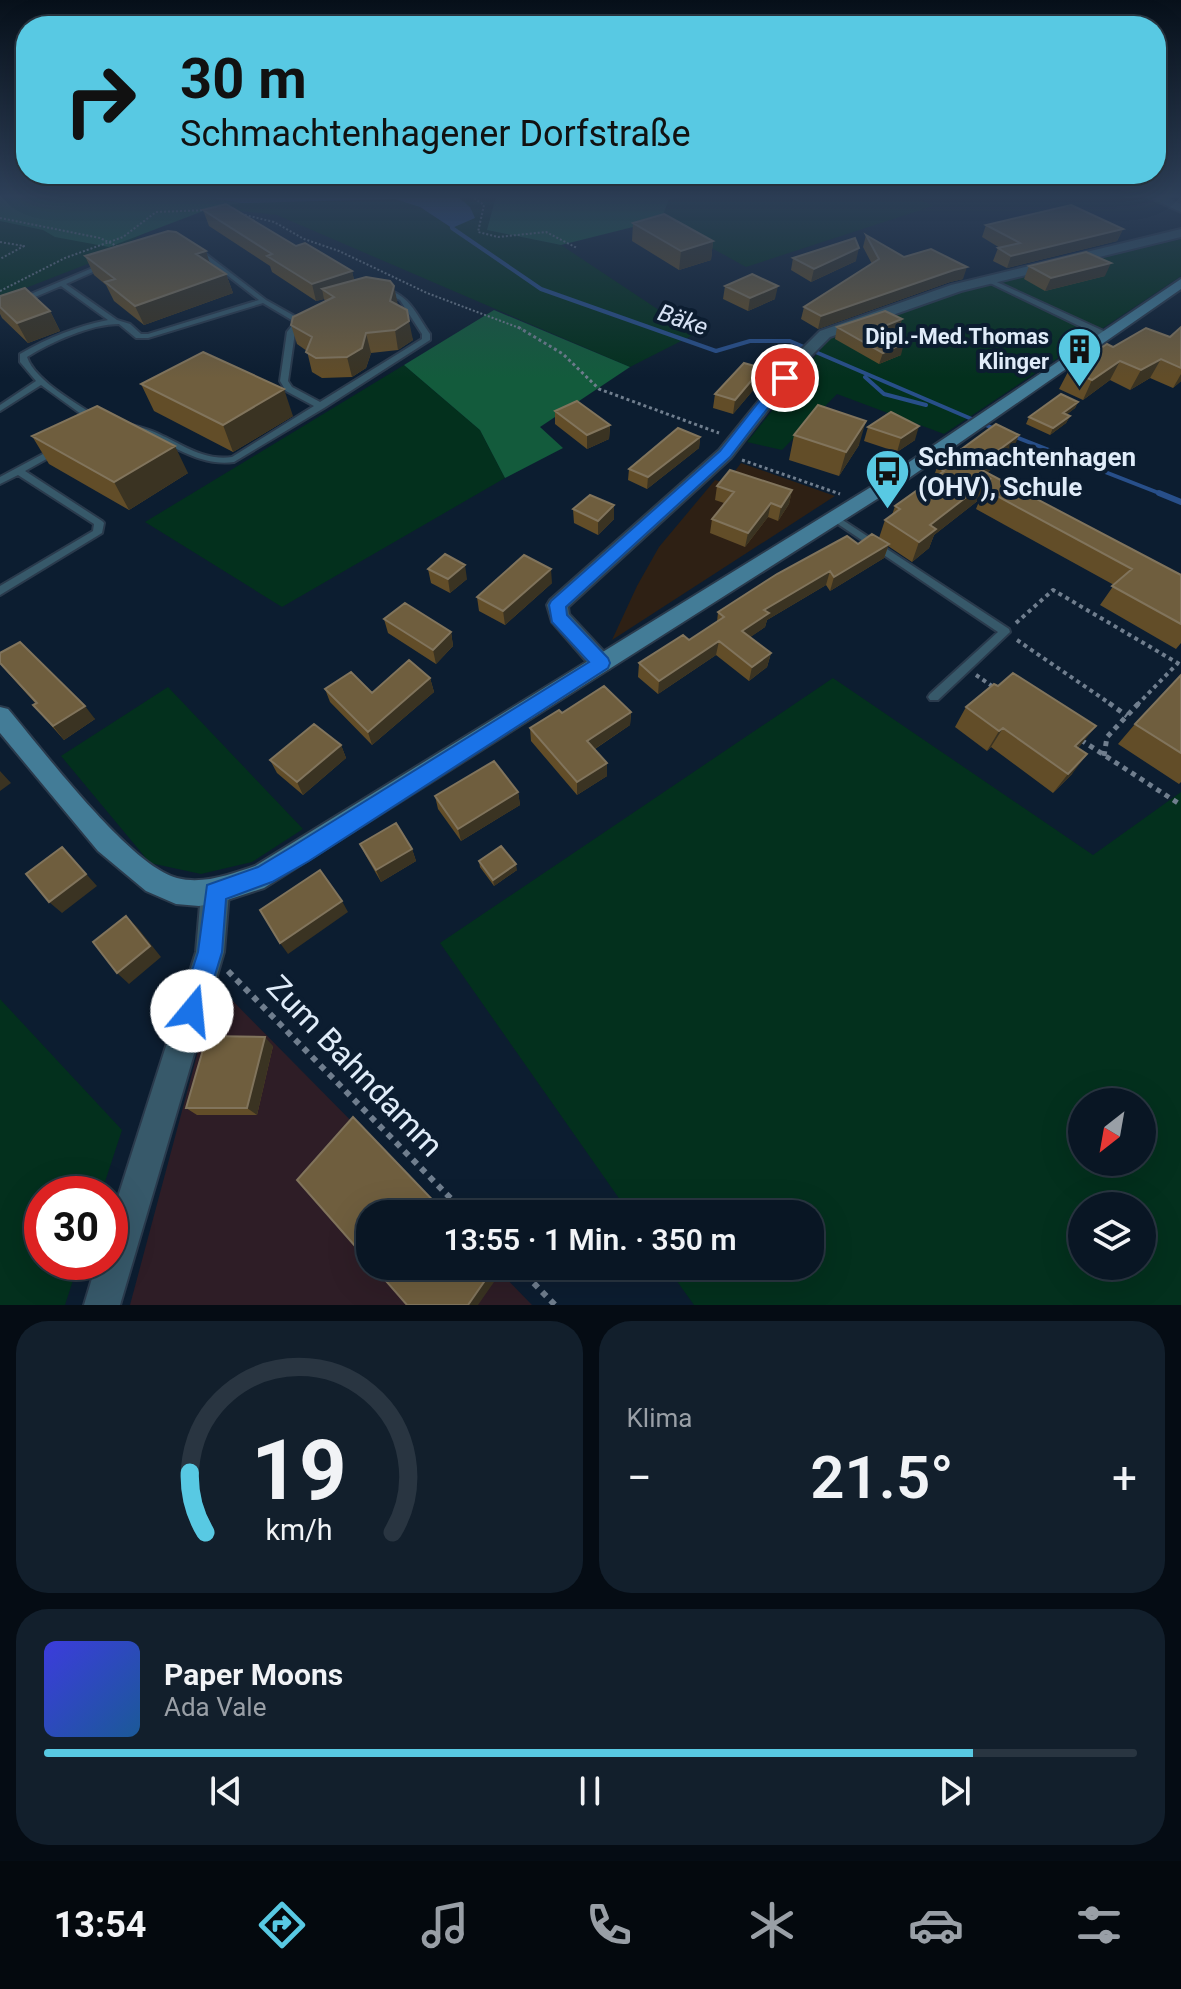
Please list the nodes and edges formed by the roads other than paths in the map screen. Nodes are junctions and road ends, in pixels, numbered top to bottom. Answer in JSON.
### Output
{"nodes":[{"id":1,"x":127,"y":257,"type":"edge"},
{"id":2,"x":207,"y":257,"type":"edge"},
{"id":3,"x":1083,"y":257,"type":"edge"},
{"id":4,"x":988,"y":280,"type":"junction"},
{"id":5,"x":61,"y":283,"type":"junction"},
{"id":6,"x":1181,"y":283,"type":"edge"},
{"id":7,"x":377,"y":290,"type":"edge"},
{"id":8,"x":264,"y":301,"type":"junction"},
{"id":9,"x":0,"y":310,"type":"edge"},
{"id":10,"x":310,"y":313,"type":"edge"},
{"id":11,"x":114,"y":321,"type":"junction"},
{"id":12,"x":298,"y":321,"type":"junction"},
{"id":13,"x":1105,"y":335,"type":"junction"},
{"id":14,"x":41,"y":381,"type":"junction"},
{"id":15,"x":321,"y":406,"type":"junction"},
{"id":16,"x":0,"y":409,"type":"edge"},
{"id":17,"x":101,"y":424,"type":"edge"},
{"id":18,"x":123,"y":426,"type":"edge"},
{"id":19,"x":64,"y":446,"type":"edge"},
{"id":20,"x":19,"y":471,"type":"junction"},
{"id":21,"x":0,"y":481,"type":"edge"},
{"id":22,"x":835,"y":518,"type":"junction"},
{"id":23,"x":0,"y":591,"type":"edge"},
{"id":24,"x":601,"y":663,"type":"junction"},
{"id":25,"x":934,"y":697,"type":"dead end"},
{"id":26,"x":0,"y":716,"type":"edge"},
{"id":27,"x":215,"y":893,"type":"junction"},
{"id":28,"x":102,"y":1305,"type":"edge"}],
"edges":[{"from":1,"to":5,"type":"lane"},
{"from":2,"to":8,"type":"lane"},
{"from":3,"to":4,"type":"street"},
{"from":4,"to":13,"type":"lane"},
{"from":4,"to":24,"type":"street"},
{"from":5,"to":9,"type":"lane"},
{"from":5,"to":11,"type":"lane"},
{"from":6,"to":13,"type":"main road"},
{"from":7,"to":15,"type":"lane"},
{"from":8,"to":11,"type":"lane"},
{"from":8,"to":12,"type":"lane"},
{"from":10,"to":12,"type":"lane"},
{"from":11,"to":14,"type":"lane"},
{"from":12,"to":15,"type":"lane"},
{"from":13,"to":22,"type":"main road"},
{"from":14,"to":16,"type":"lane"},
{"from":14,"to":17,"type":"lane"},
{"from":15,"to":18,"type":"lane"},
{"from":19,"to":20,"type":"lane"},
{"from":20,"to":21,"type":"lane"},
{"from":20,"to":23,"type":"lane"},
{"from":22,"to":24,"type":"main road"},
{"from":22,"to":25,"type":"lane"},
{"from":24,"to":27,"type":"main road"},
{"from":26,"to":27,"type":"main road"},
{"from":27,"to":28,"type":"street"}]}
